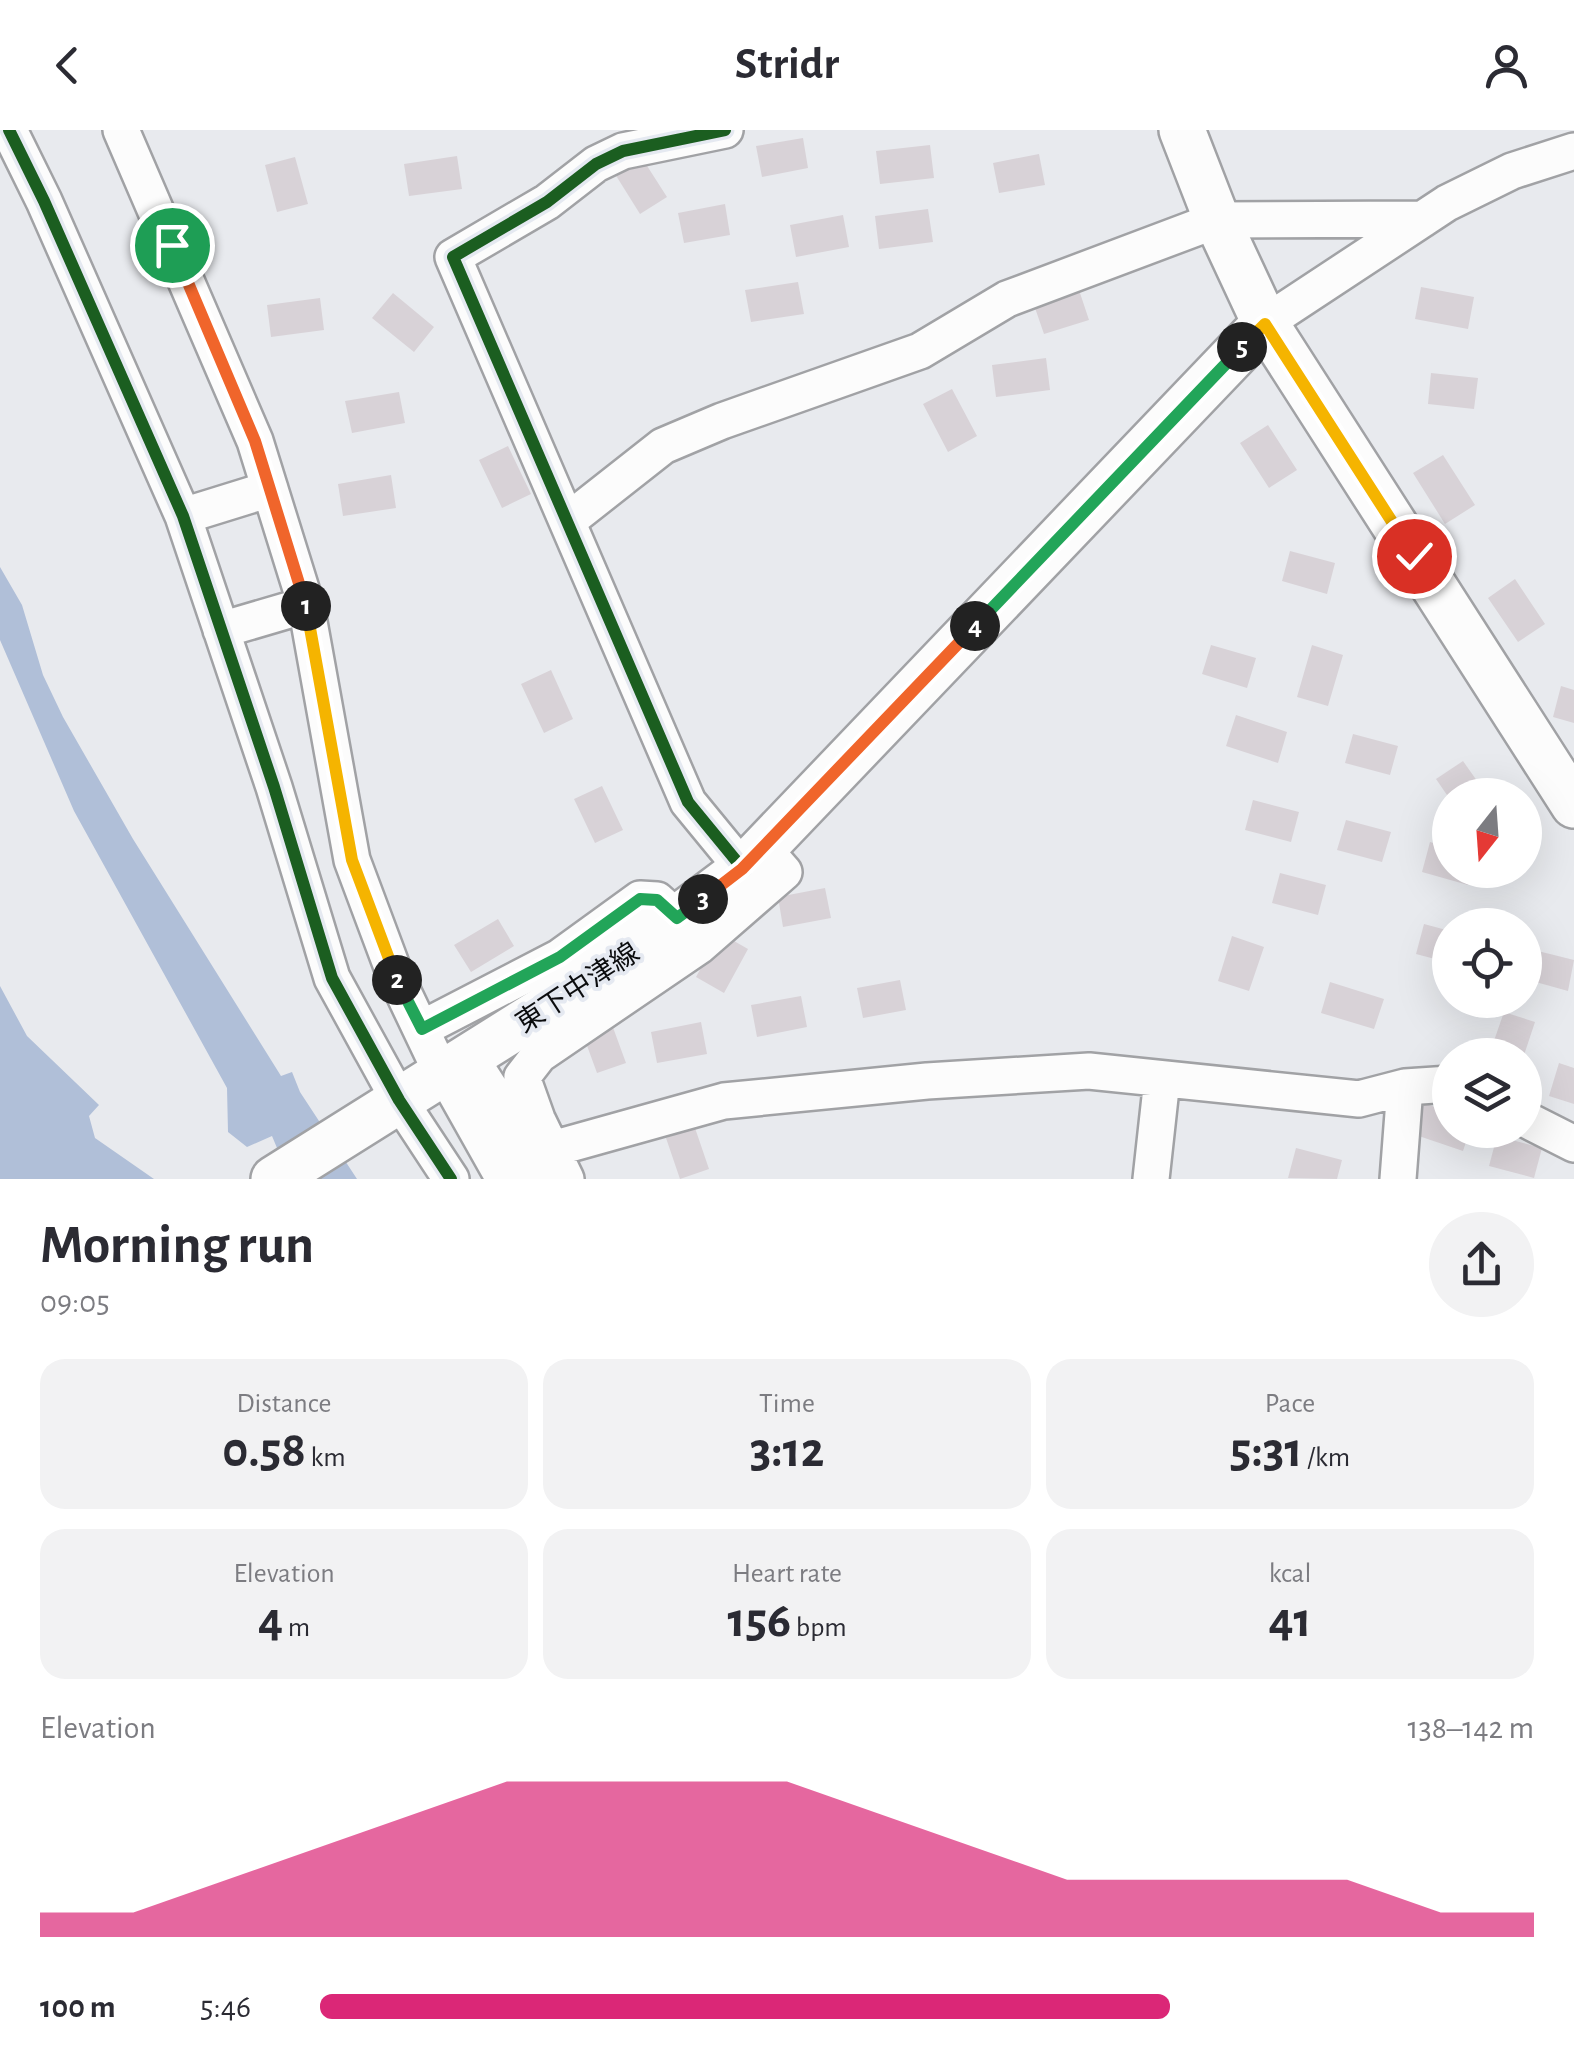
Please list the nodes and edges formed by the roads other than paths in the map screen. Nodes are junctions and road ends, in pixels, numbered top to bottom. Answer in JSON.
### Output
{"nodes":[{"id":1,"x":9,"y":130,"type":"edge"},
{"id":2,"x":725,"y":130,"type":"edge"},
{"id":3,"x":1182,"y":130,"type":"edge"},
{"id":4,"x":134,"y":136,"type":"edge"},
{"id":5,"x":619,"y":140,"type":"edge"},
{"id":6,"x":1574,"y":152,"type":"edge"},
{"id":7,"x":1423,"y":218,"type":"junction"},
{"id":8,"x":1217,"y":220,"type":"junction"},
{"id":9,"x":1265,"y":324,"type":"junction"},
{"id":10,"x":270,"y":489,"type":"junction"},
{"id":11,"x":183,"y":516,"type":"junction"},
{"id":12,"x":568,"y":520,"type":"junction"},
{"id":13,"x":306,"y":605,"type":"junction"},
{"id":14,"x":221,"y":630,"type":"junction"},
{"id":15,"x":1574,"y":806,"type":"edge"},
{"id":16,"x":753,"y":858,"type":"junction"},
{"id":17,"x":445,"y":1058,"type":"junction"},
{"id":18,"x":1162,"y":1079,"type":"junction"},
{"id":19,"x":1432,"y":1086,"type":"edge"},
{"id":20,"x":1405,"y":1088,"type":"junction"},
{"id":21,"x":398,"y":1100,"type":"junction"},
{"id":22,"x":1542,"y":1127,"type":"edge"},
{"id":23,"x":1574,"y":1144,"type":"edge"},
{"id":24,"x":550,"y":1169,"type":"edge"},
{"id":25,"x":274,"y":1179,"type":"edge"},
{"id":26,"x":451,"y":1179,"type":"edge"},
{"id":27,"x":504,"y":1179,"type":"edge"},
{"id":28,"x":1151,"y":1179,"type":"edge"},
{"id":29,"x":1398,"y":1179,"type":"edge"}],
"edges":[{"from":1,"to":11,"type":"street"},
{"from":2,"to":5,"type":"street"},
{"from":3,"to":8,"type":"main road"},
{"from":4,"to":10,"type":"street"},
{"from":5,"to":12,"type":"street"},
{"from":6,"to":7,"type":"street"},
{"from":7,"to":8,"type":"street"},
{"from":7,"to":9,"type":"street"},
{"from":8,"to":9,"type":"main road"},
{"from":8,"to":12,"type":"street"},
{"from":9,"to":15,"type":"main road"},
{"from":9,"to":16,"type":"main road","name":"東下中津線"},
{"from":10,"to":11,"type":"street"},
{"from":10,"to":13,"type":"street"},
{"from":11,"to":14,"type":"street"},
{"from":12,"to":16,"type":"street"},
{"from":13,"to":14,"type":"street"},
{"from":13,"to":17,"type":"street"},
{"from":14,"to":21,"type":"street"},
{"from":16,"to":17,"type":"main road","name":"東下中津線"},
{"from":16,"to":24,"type":"street"},
{"from":17,"to":21,"type":"main road","name":"東下中津線"},
{"from":17,"to":24,"type":"street"},
{"from":17,"to":27,"type":"street"},
{"from":18,"to":20,"type":"street"},
{"from":18,"to":24,"type":"street"},
{"from":18,"to":28,"type":"street"},
{"from":19,"to":20,"type":"street"},
{"from":20,"to":29,"type":"street"},
{"from":21,"to":25,"type":"main road","name":"東下中津線"},
{"from":21,"to":26,"type":"street"},
{"from":22,"to":23,"type":"street"}]}
